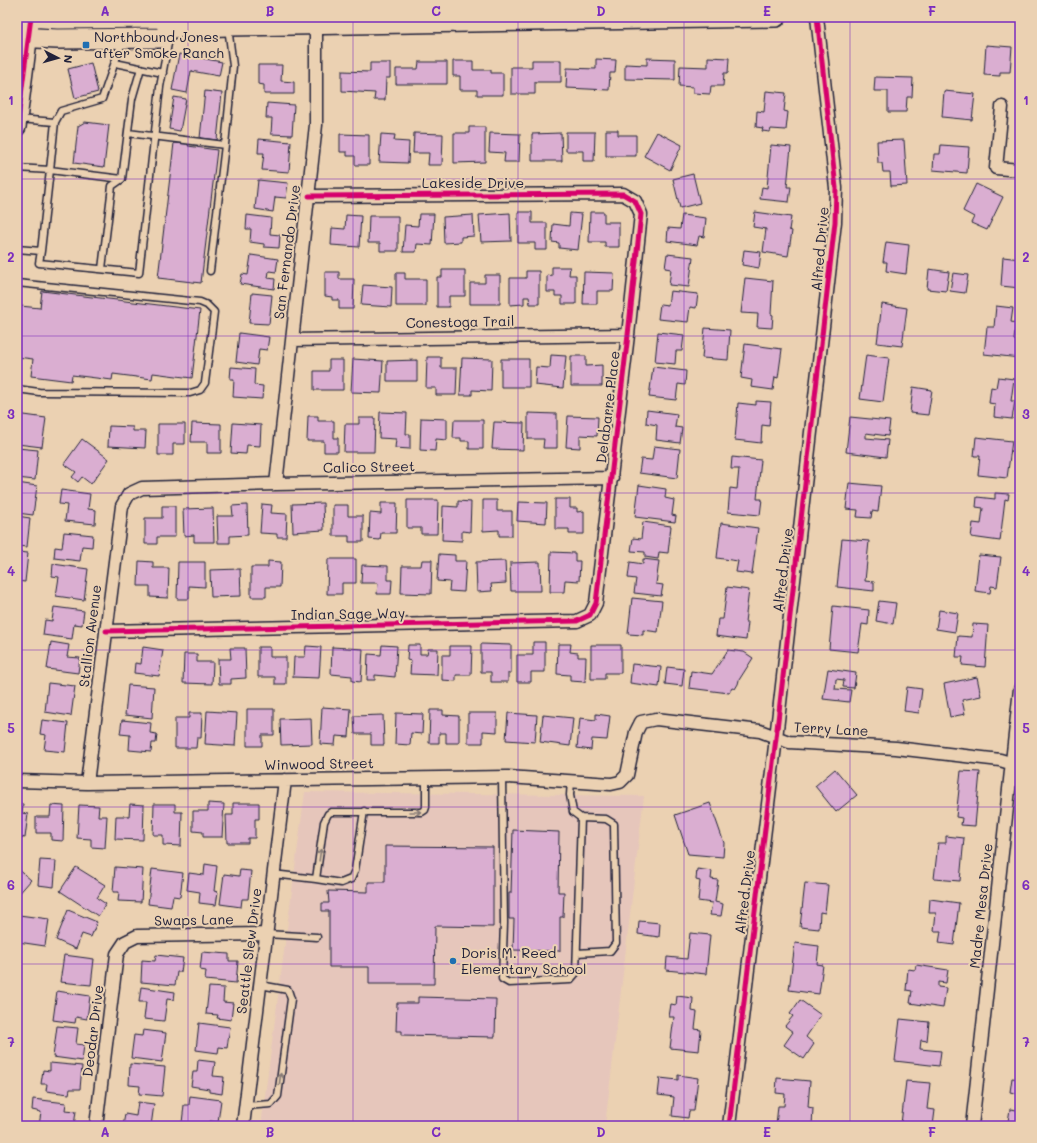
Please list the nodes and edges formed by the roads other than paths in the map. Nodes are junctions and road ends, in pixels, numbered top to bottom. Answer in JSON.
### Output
{"nodes":[{"id":1,"x":30,"y":17,"type":"edge"},
{"id":2,"x":736,"y":17,"type":"edge"},
{"id":3,"x":776,"y":17,"type":"edge"},
{"id":4,"x":818,"y":17,"type":"edge"},
{"id":5,"x":121,"y":18,"type":"edge"},
{"id":6,"x":397,"y":20,"type":"edge"},
{"id":7,"x":319,"y":22,"type":"edge"},
{"id":8,"x":170,"y":23,"type":"edge"},
{"id":9,"x":234,"y":23,"type":"edge"},
{"id":10,"x":22,"y":38,"type":"edge"},
{"id":11,"x":124,"y":38,"type":"junction"},
{"id":12,"x":115,"y":63,"type":"junction"},
{"id":13,"x":141,"y":68,"type":"junction"},
{"id":14,"x":163,"y":73,"type":"junction"},
{"id":15,"x":1002,"y":107,"type":"dead end"},
{"id":16,"x":56,"y":122,"type":"junction"},
{"id":17,"x":18,"y":123,"type":"edge"},
{"id":18,"x":128,"y":133,"type":"junction"},
{"id":19,"x":154,"y":136,"type":"junction"},
{"id":20,"x":225,"y":146,"type":"junction"},
{"id":21,"x":17,"y":168,"type":"edge"},
{"id":22,"x":50,"y":170,"type":"junction"},
{"id":23,"x":1020,"y":170,"type":"edge"},
{"id":24,"x":122,"y":179,"type":"junction"},
{"id":25,"x":309,"y":196,"type":"junction"},
{"id":26,"x":635,"y":201,"type":"joint"},
{"id":27,"x":17,"y":249,"type":"edge"},
{"id":28,"x":41,"y":251,"type":"junction"},
{"id":29,"x":102,"y":269,"type":"junction"},
{"id":30,"x":210,"y":271,"type":"dead end"},
{"id":31,"x":17,"y":283,"type":"edge"},
{"id":32,"x":628,"y":335,"type":"junction"},
{"id":33,"x":292,"y":340,"type":"junction"},
{"id":34,"x":17,"y":389,"type":"edge"},
{"id":35,"x":612,"y":478,"type":"junction"},
{"id":36,"x":276,"y":484,"type":"junction"},
{"id":37,"x":128,"y":494,"type":"joint"},
{"id":38,"x":590,"y":615,"type":"joint"},
{"id":39,"x":106,"y":631,"type":"junction"},
{"id":40,"x":1020,"y":690,"type":"edge"},
{"id":41,"x":776,"y":738,"type":"junction"},
{"id":42,"x":1016,"y":765,"type":"edge"},
{"id":43,"x":502,"y":777,"type":"junction"},
{"id":44,"x":426,"y":778,"type":"junction"},
{"id":45,"x":285,"y":780,"type":"junction"},
{"id":46,"x":17,"y":781,"type":"edge"},
{"id":47,"x":571,"y":782,"type":"junction"},
{"id":48,"x":620,"y":782,"type":"joint"},
{"id":49,"x":87,"y":783,"type":"junction"},
{"id":50,"x":364,"y":811,"type":"junction"},
{"id":51,"x":581,"y":818,"type":"junction"},
{"id":52,"x":273,"y":874,"type":"junction"},
{"id":53,"x":316,"y":879,"type":"junction"},
{"id":54,"x":266,"y":934,"type":"junction"},
{"id":55,"x":317,"y":937,"type":"dead end"},
{"id":56,"x":125,"y":942,"type":"joint"},
{"id":57,"x":577,"y":953,"type":"junction"},
{"id":58,"x":260,"y":985,"type":"junction"},
{"id":59,"x":245,"y":1106,"type":"junction"},
{"id":60,"x":96,"y":1126,"type":"edge"},
{"id":61,"x":243,"y":1126,"type":"edge"},
{"id":62,"x":729,"y":1126,"type":"edge"},
{"id":63,"x":972,"y":1126,"type":"edge"}],
"edges":[{"from":1,"to":5,"type":"main road"},
{"from":1,"to":10,"type":"main road"},
{"from":2,"to":3,"type":"main road"},
{"from":2,"to":6,"type":"main road"},
{"from":4,"to":41,"type":"street","name":"Alfred Drive"},
{"from":5,"to":8,"type":"main road"},
{"from":6,"to":7,"type":"main road"},
{"from":7,"to":9,"type":"main road"},
{"from":7,"to":25,"type":"street","name":"San Fernando Drive"},
{"from":8,"to":9,"type":"main road"},
{"from":8,"to":11,"type":"main road"},
{"from":8,"to":14,"type":"lane"},
{"from":9,"to":20,"type":"lane"},
{"from":10,"to":11,"type":"main road"},
{"from":10,"to":17,"type":"main road"},
{"from":11,"to":12,"type":"lane"},
{"from":12,"to":13,"type":"lane"},
{"from":12,"to":16,"type":"lane"},
{"from":13,"to":14,"type":"lane"},
{"from":13,"to":18,"type":"lane"},
{"from":14,"to":19,"type":"lane"},
{"from":15,"to":23,"type":"street"},
{"from":16,"to":17,"type":"lane"},
{"from":16,"to":22,"type":"lane"},
{"from":18,"to":19,"type":"lane"},
{"from":18,"to":24,"type":"lane"},
{"from":19,"to":20,"type":"lane"},
{"from":19,"to":29,"type":"lane"},
{"from":20,"to":30,"type":"lane"},
{"from":21,"to":22,"type":"lane"},
{"from":22,"to":24,"type":"lane"},
{"from":22,"to":28,"type":"lane"},
{"from":24,"to":29,"type":"lane"},
{"from":25,"to":26,"type":"street","name":"Lakeside Drive"},
{"from":25,"to":33,"type":"street","name":"San Fernando Drive"},
{"from":26,"to":32,"type":"street","name":"Delabarre Place"},
{"from":27,"to":28,"type":"lane"},
{"from":28,"to":29,"type":"lane"},
{"from":31,"to":34,"type":"lane"},
{"from":32,"to":33,"type":"street","name":"Conestoga Trail"},
{"from":32,"to":35,"type":"street","name":"Delabarre Place"},
{"from":33,"to":36,"type":"street","name":"San Fernando Drive"},
{"from":35,"to":36,"type":"street","name":"Calico Street"},
{"from":35,"to":38,"type":"street","name":"Delabarre Place"},
{"from":36,"to":37,"type":"street","name":"Calico Street"},
{"from":37,"to":39,"type":"street","name":"Stallion Avenue"},
{"from":38,"to":39,"type":"street","name":"Indian Sage Way"},
{"from":39,"to":49,"type":"street","name":"Stallion Avenue"},
{"from":40,"to":42,"type":"street","name":"Madre Mesa Drive"},
{"from":41,"to":42,"type":"street","name":"Terry Lane"},
{"from":41,"to":48,"type":"street","name":"Terry Lane"},
{"from":41,"to":62,"type":"street","name":"Alfred Drive"},
{"from":42,"to":63,"type":"street","name":"Madre Mesa Drive"},
{"from":43,"to":44,"type":"street","name":"Winwood Street"},
{"from":43,"to":47,"type":"street","name":"Winwood Street"},
{"from":43,"to":57,"type":"lane"},
{"from":44,"to":45,"type":"street","name":"Winwood Street"},
{"from":50,"to":44,"type":"lane","one_way":true},
{"from":45,"to":49,"type":"street","name":"Winwood Street"},
{"from":45,"to":52,"type":"street","name":"Seattle Slew Drive"},
{"from":46,"to":49,"type":"street","name":"Winwood Street"},
{"from":47,"to":48,"type":"street","name":"Winwood Street"},
{"from":47,"to":51,"type":"lane"},
{"from":53,"to":50,"type":"lane","one_way":true},
{"from":50,"to":53,"type":"lane"},
{"from":51,"to":57,"type":"lane"},
{"from":51,"to":57,"type":"lane"},
{"from":52,"to":53,"type":"lane"},
{"from":52,"to":54,"type":"street","name":"Seattle Slew Drive"},
{"from":54,"to":55,"type":"lane"},
{"from":54,"to":56,"type":"street","name":"Swaps Lane"},
{"from":54,"to":58,"type":"street","name":"Seattle Slew Drive"},
{"from":56,"to":60,"type":"street","name":"Deodar Drive"},
{"from":58,"to":59,"type":"street","name":"Seattle Slew Drive"},
{"from":59,"to":58,"type":"lane","one_way":true},
{"from":59,"to":61,"type":"street","name":"Seattle Slew Drive"}]}
